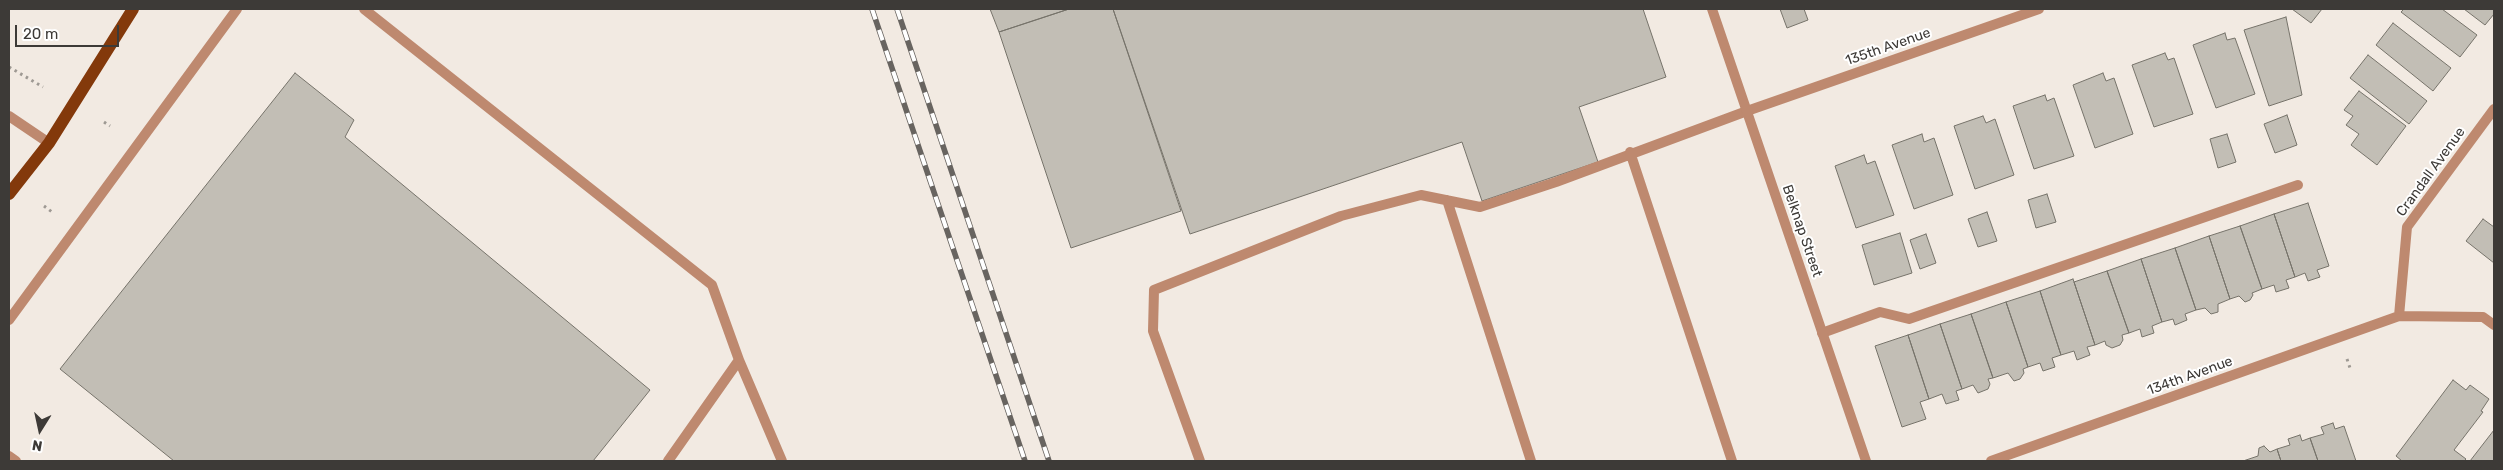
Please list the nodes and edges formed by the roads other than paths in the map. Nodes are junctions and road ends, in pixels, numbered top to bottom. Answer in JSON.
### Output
{"nodes":[{"id":1,"x":133,"y":9,"type":"edge"},
{"id":2,"x":237,"y":9,"type":"edge"},
{"id":3,"x":364,"y":9,"type":"edge"},
{"id":4,"x":1712,"y":9,"type":"edge"},
{"id":5,"x":2039,"y":9,"type":"edge"},
{"id":6,"x":2494,"y":109,"type":"edge"},
{"id":7,"x":1746,"y":111,"type":"junction"},
{"id":8,"x":9,"y":116,"type":"edge"},
{"id":9,"x":48,"y":143,"type":"junction"},
{"id":10,"x":1630,"y":152,"type":"junction"},
{"id":11,"x":2298,"y":185,"type":"dead end"},
{"id":12,"x":9,"y":194,"type":"edge"},
{"id":13,"x":1446,"y":200,"type":"junction"},
{"id":14,"x":2399,"y":316,"type":"junction"},
{"id":15,"x":9,"y":320,"type":"edge"},
{"id":16,"x":2494,"y":325,"type":"edge"},
{"id":17,"x":1822,"y":333,"type":"junction"},
{"id":18,"x":739,"y":360,"type":"junction"},
{"id":19,"x":9,"y":456,"type":"edge"},
{"id":20,"x":16,"y":461,"type":"edge"},
{"id":21,"x":668,"y":461,"type":"edge"},
{"id":22,"x":782,"y":461,"type":"edge"},
{"id":23,"x":1200,"y":461,"type":"edge"},
{"id":24,"x":1531,"y":461,"type":"edge"},
{"id":25,"x":1732,"y":461,"type":"edge"},
{"id":26,"x":1866,"y":461,"type":"edge"},
{"id":27,"x":1991,"y":461,"type":"edge"}],
"edges":[{"from":1,"to":9,"type":"main road"},
{"from":2,"to":15,"type":"street"},
{"from":3,"to":18,"type":"street"},
{"from":4,"to":7,"type":"street","name":"Belknap Street"},
{"from":5,"to":7,"type":"street","name":"135th Avenue"},
{"from":6,"to":14,"type":"street","name":"Crandall Avenue"},
{"from":7,"to":10,"type":"street","name":"135th Avenue"},
{"from":7,"to":17,"type":"street","name":"Belknap Street"},
{"from":8,"to":9,"type":"street"},
{"from":9,"to":12,"type":"main road"},
{"from":10,"to":13,"type":"street","name":"135th Avenue"},
{"from":10,"to":25,"type":"street"},
{"from":11,"to":17,"type":"street"},
{"from":13,"to":23,"type":"street","name":"135th Avenue"},
{"from":13,"to":24,"type":"street"},
{"from":14,"to":16,"type":"street"},
{"from":14,"to":27,"type":"street","name":"134th Avenue"},
{"from":17,"to":26,"type":"street","name":"Belknap Street"},
{"from":18,"to":21,"type":"street"},
{"from":18,"to":22,"type":"street"},
{"from":19,"to":20,"type":"street"}]}
